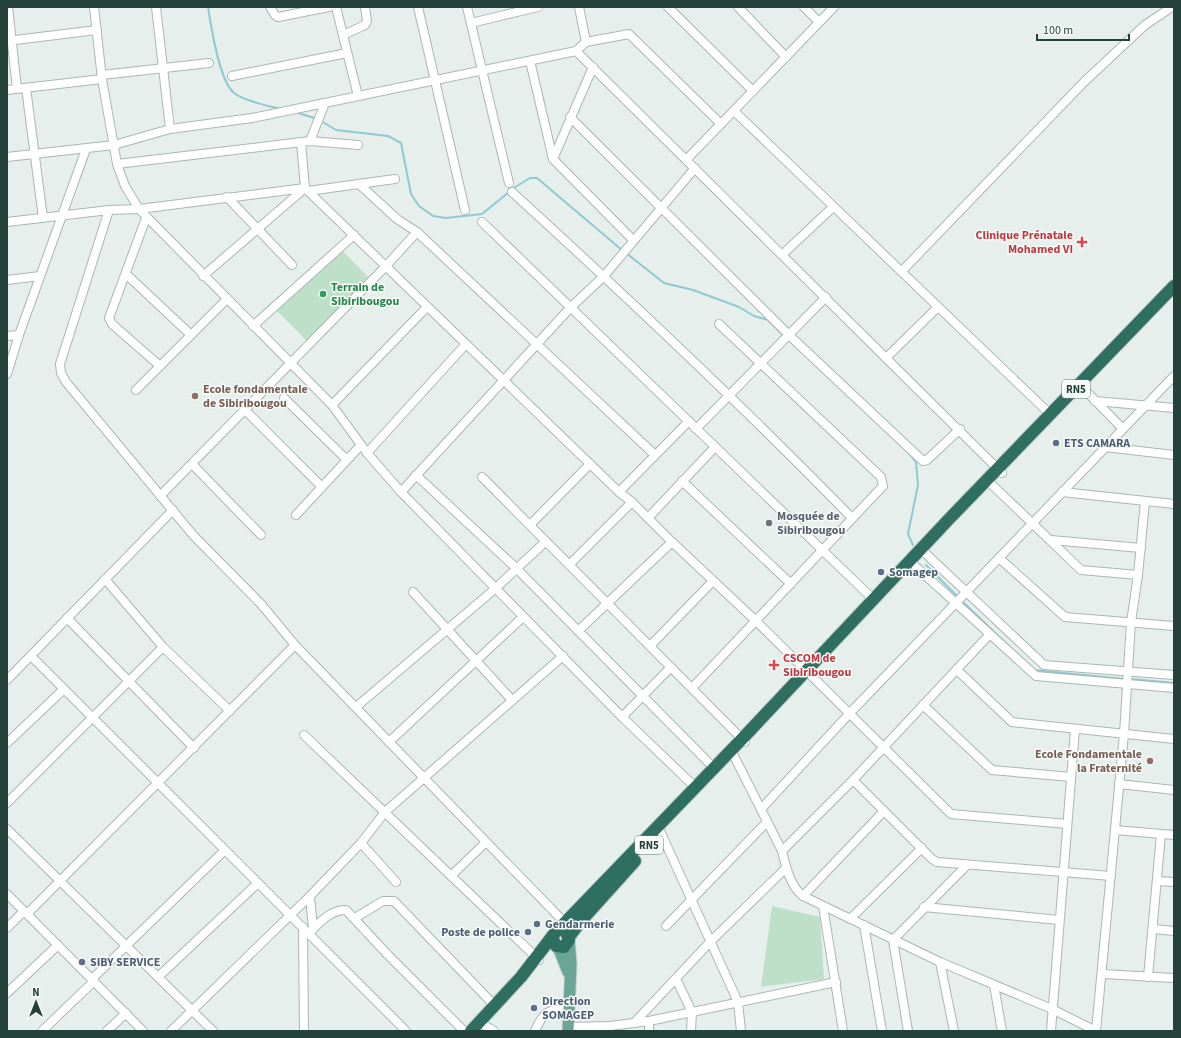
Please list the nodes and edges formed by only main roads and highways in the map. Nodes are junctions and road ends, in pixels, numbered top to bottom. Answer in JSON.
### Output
{"nodes":[{"id":1,"x":1174,"y":286,"type":"edge"},
{"id":2,"x":1174,"y":296,"type":"edge"},
{"id":3,"x":1000,"y":471,"type":"junction"},
{"id":4,"x":989,"y":482,"type":"junction"},
{"id":5,"x":809,"y":673,"type":"junction"},
{"id":6,"x":732,"y":753,"type":"junction"},
{"id":7,"x":558,"y":937,"type":"junction"},
{"id":8,"x":569,"y":939,"type":"junction"},
{"id":9,"x":570,"y":980,"type":"junction"},
{"id":10,"x":475,"y":1027,"type":"edge"},
{"id":11,"x":568,"y":1029,"type":"edge"}],
"edges":[{"from":1,"to":3,"type":"highway","number":"RN5"},
{"from":2,"to":3,"type":"highway","number":"RN5"},
{"from":3,"to":4,"type":"highway","number":"RN5"},
{"from":4,"to":5,"type":"highway","number":"RN5"},
{"from":4,"to":5,"type":"highway","number":"RN5"},
{"from":5,"to":6,"type":"highway","number":"RN5"},
{"from":6,"to":7,"type":"highway","number":"RN5"},
{"from":6,"to":8,"type":"highway","number":"RN5"},
{"from":7,"to":8,"type":"highway","number":"RN5"},
{"from":7,"to":9,"type":"main road"},
{"from":7,"to":10,"type":"highway","number":"RN5"},
{"from":8,"to":9,"type":"main road"},
{"from":9,"to":11,"type":"main road"}]}
